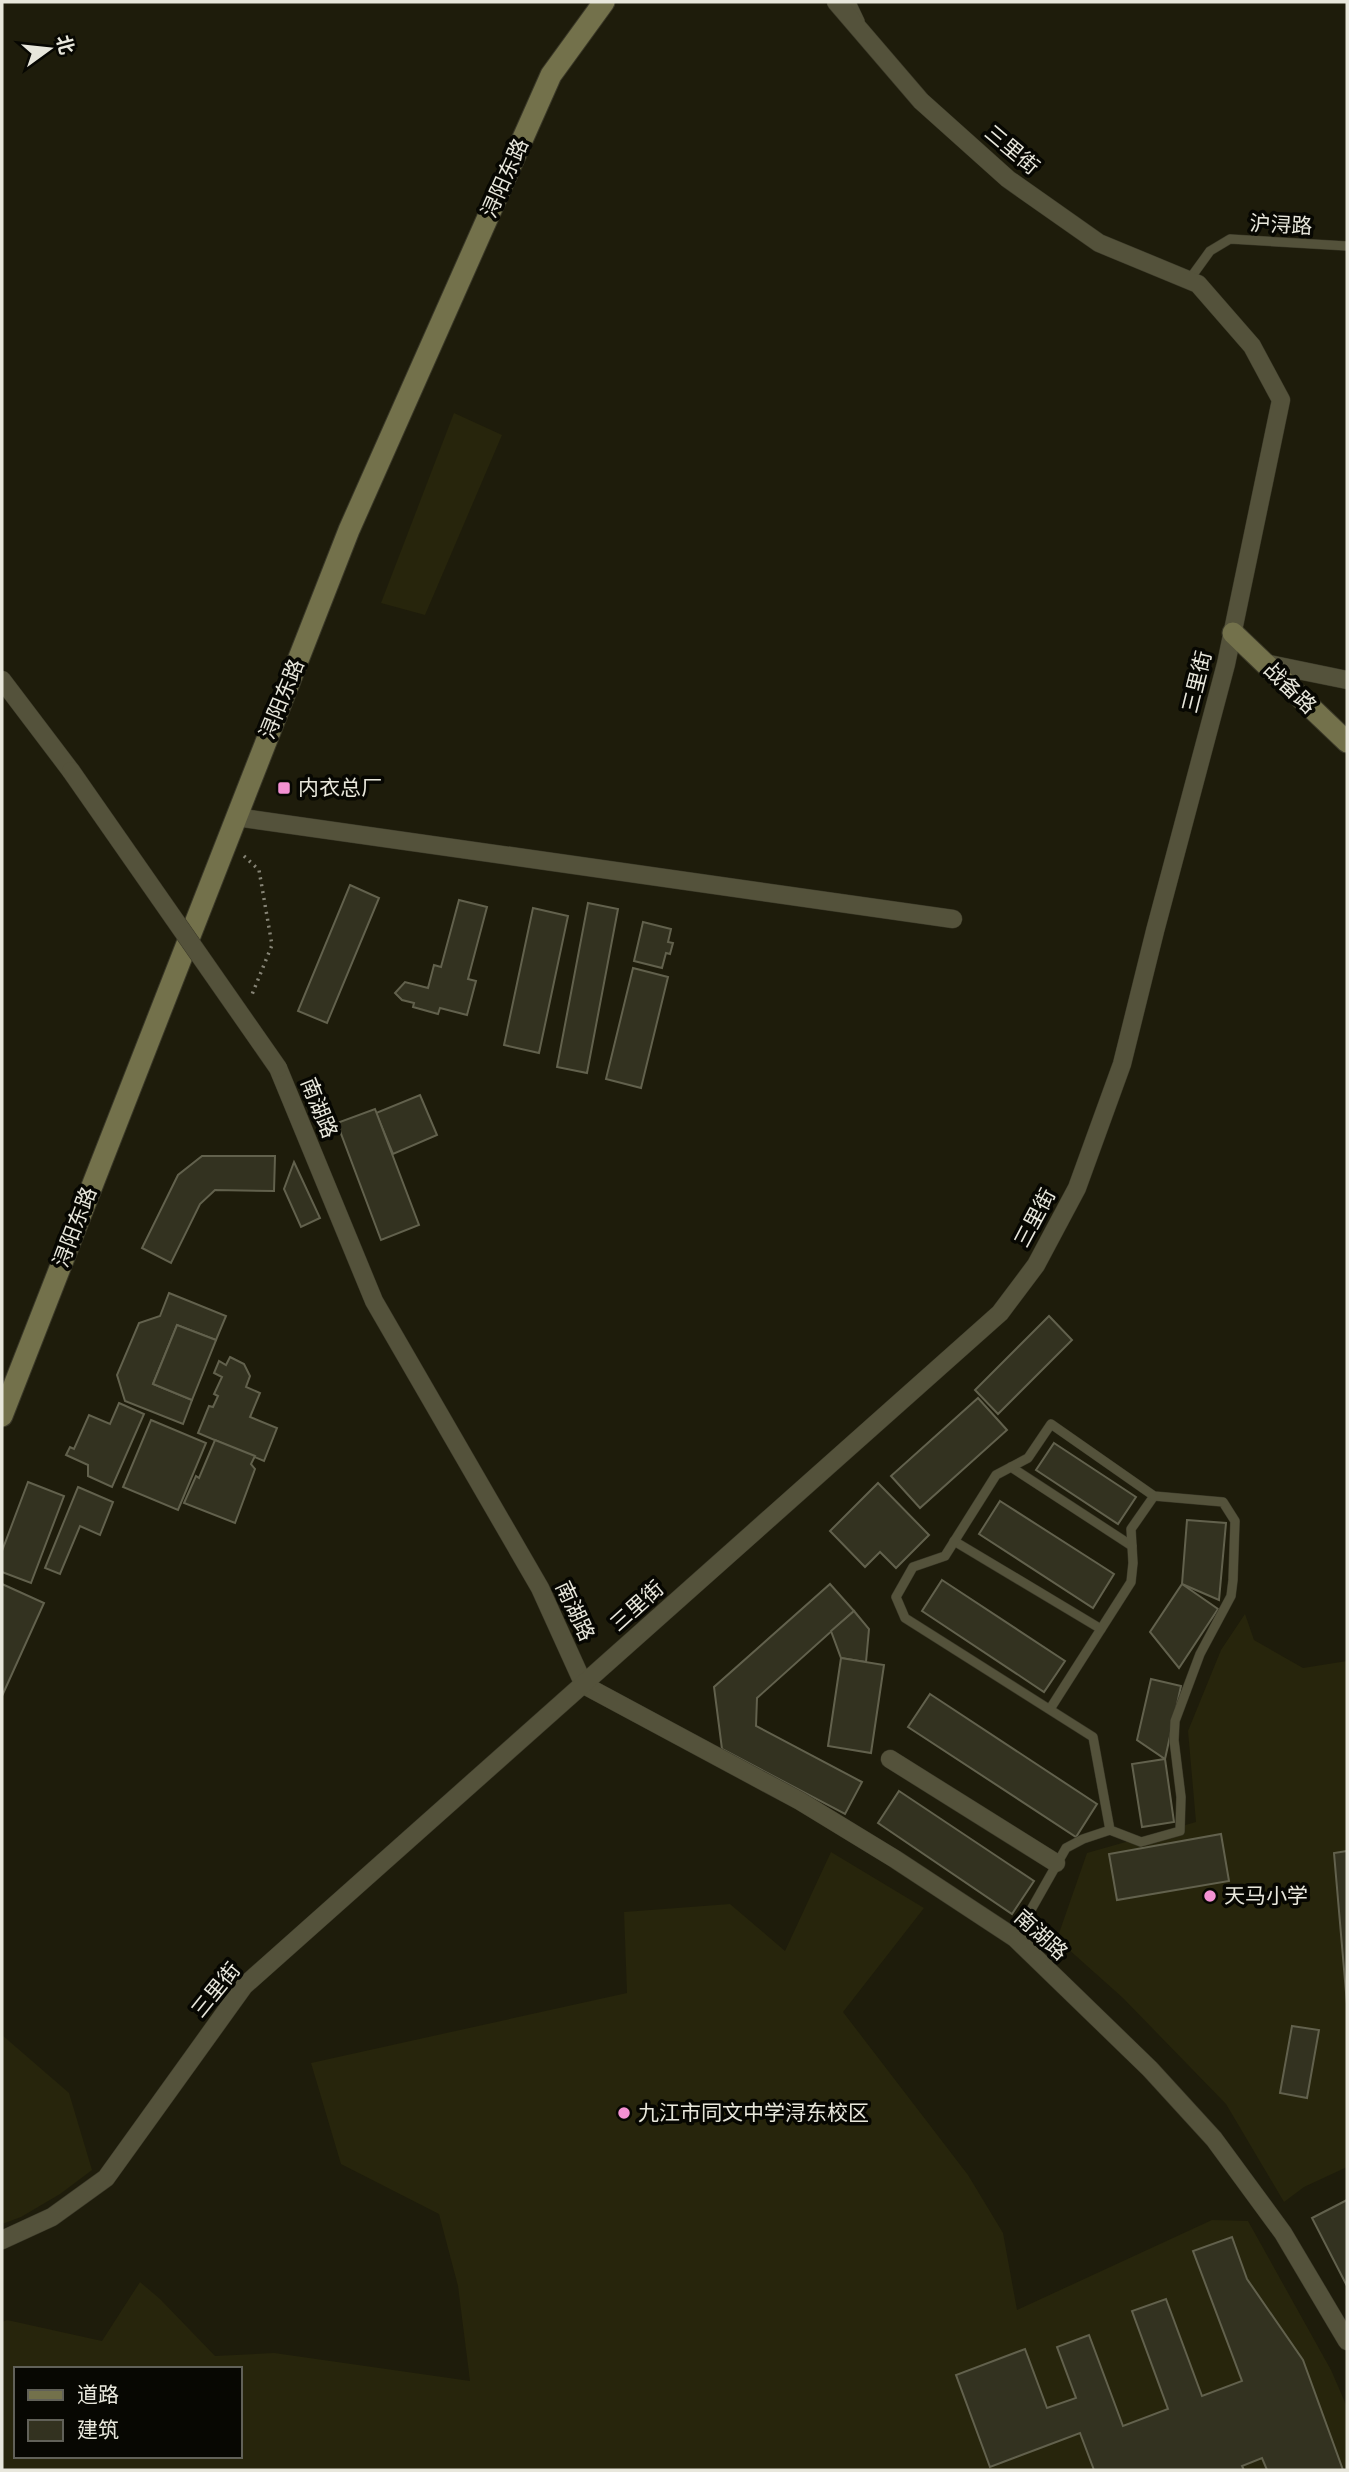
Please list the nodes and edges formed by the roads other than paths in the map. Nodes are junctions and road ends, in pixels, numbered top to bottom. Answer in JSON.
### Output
{"nodes":[{"id":1,"x":604,"y":2,"type":"edge"},
{"id":2,"x":836,"y":2,"type":"edge"},
{"id":3,"x":851,"y":2,"type":"edge"},
{"id":4,"x":870,"y":41,"type":"junction"},
{"id":5,"x":1347,"y":246,"type":"edge"},
{"id":6,"x":1189,"y":280,"type":"junction"},
{"id":7,"x":1233,"y":633,"type":"junction"},
{"id":8,"x":1264,"y":663,"type":"junction"},
{"id":9,"x":2,"y":680,"type":"edge"},
{"id":10,"x":1347,"y":680,"type":"edge"},
{"id":11,"x":1347,"y":742,"type":"edge"},
{"id":12,"x":236,"y":817,"type":"junction"},
{"id":13,"x":953,"y":919,"type":"dead end"},
{"id":14,"x":2,"y":1416,"type":"edge"},
{"id":15,"x":1011,"y":1467,"type":"junction"},
{"id":16,"x":1154,"y":1496,"type":"junction"},
{"id":17,"x":954,"y":1541,"type":"junction"},
{"id":18,"x":1132,"y":1546,"type":"junction"},
{"id":19,"x":1101,"y":1629,"type":"junction"},
{"id":20,"x":583,"y":1685,"type":"junction"},
{"id":21,"x":1050,"y":1709,"type":"junction"},
{"id":22,"x":890,"y":1759,"type":"dead end"},
{"id":23,"x":1110,"y":1830,"type":"junction"},
{"id":24,"x":1056,"y":1863,"type":"junction"},
{"id":25,"x":1015,"y":1938,"type":"junction"},
{"id":26,"x":2,"y":2240,"type":"edge"},
{"id":27,"x":1347,"y":2341,"type":"edge"}],
"edges":[{"from":1,"to":12,"type":"main road","name":"浔阳东路"},
{"from":2,"to":4,"type":"street","name":"三里街"},
{"from":3,"to":4,"type":"lane"},
{"from":4,"to":6,"type":"street","name":"三里街"},
{"from":5,"to":6,"type":"lane","name":"沪浔路"},
{"from":6,"to":7,"type":"street","name":"三里街"},
{"from":7,"to":8,"type":"main road","name":"战备路"},
{"from":7,"to":20,"type":"street","name":"三里街"},
{"from":8,"to":10,"type":"street"},
{"from":8,"to":11,"type":"main road","name":"战备路"},
{"from":9,"to":20,"type":"street","name":"南湖路","bridge":true},
{"from":12,"to":13,"type":"street"},
{"from":12,"to":14,"type":"main road","name":"浔阳东路"},
{"from":15,"to":16,"type":"lane"},
{"from":15,"to":17,"type":"lane"},
{"from":15,"to":18,"type":"lane"},
{"from":16,"to":18,"type":"lane"},
{"from":16,"to":23,"type":"lane"},
{"from":17,"to":19,"type":"lane"},
{"from":17,"to":21,"type":"lane"},
{"from":18,"to":19,"type":"lane"},
{"from":19,"to":21,"type":"lane"},
{"from":20,"to":25,"type":"street","name":"南湖路"},
{"from":20,"to":26,"type":"street","name":"三里街"},
{"from":21,"to":23,"type":"lane"},
{"from":22,"to":24,"type":"street"},
{"from":23,"to":24,"type":"lane"},
{"from":24,"to":25,"type":"lane"},
{"from":25,"to":27,"type":"street","name":"南湖路"}]}
